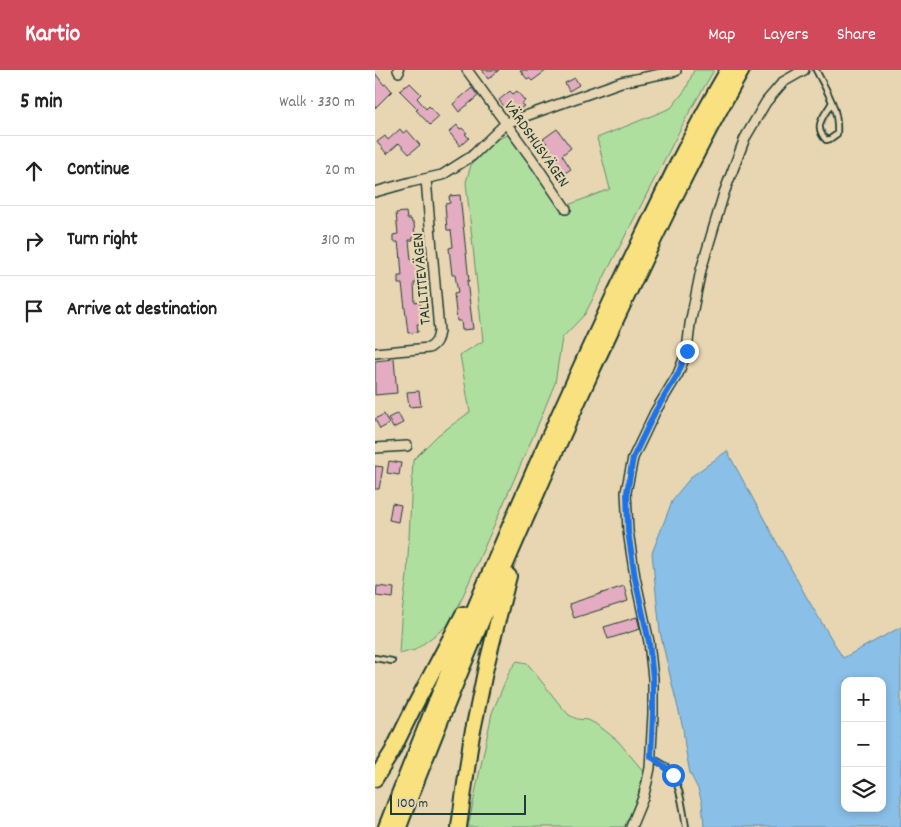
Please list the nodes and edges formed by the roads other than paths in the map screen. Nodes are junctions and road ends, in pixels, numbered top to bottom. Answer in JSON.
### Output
{"nodes":[{"id":1,"x":467,"y":70,"type":"edge"},
{"id":2,"x":728,"y":70,"type":"edge"},
{"id":3,"x":742,"y":70,"type":"edge"},
{"id":4,"x":804,"y":70,"type":"edge"},
{"id":5,"x":815,"y":70,"type":"edge"},
{"id":6,"x":676,"y":71,"type":"dead end"},
{"id":7,"x":832,"y":102,"type":"junction"},
{"id":8,"x":506,"y":123,"type":"junction"},
{"id":9,"x":426,"y":179,"type":"junction"},
{"id":10,"x":375,"y":192,"type":"edge"},
{"id":11,"x":566,"y":209,"type":"dead end"},
{"id":12,"x":375,"y":353,"type":"edge"},
{"id":13,"x":407,"y":446,"type":"dead end"},
{"id":14,"x":375,"y":448,"type":"edge"},
{"id":15,"x":515,"y":530,"type":"junction"},
{"id":16,"x":375,"y":658,"type":"edge"},
{"id":17,"x":393,"y":661,"type":"dead end"},
{"id":18,"x":651,"y":757,"type":"junction"},
{"id":19,"x":375,"y":779,"type":"edge"},
{"id":20,"x":386,"y":827,"type":"edge"},
{"id":21,"x":399,"y":827,"type":"edge"},
{"id":22,"x":459,"y":827,"type":"edge"},
{"id":23,"x":631,"y":827,"type":"edge"},
{"id":24,"x":685,"y":827,"type":"edge"}],
"edges":[{"from":1,"to":8,"type":"street","name":"VÄRDSHUSVÄGEN"},
{"from":2,"to":15,"type":"highway"},
{"from":3,"to":15,"type":"highway"},
{"from":4,"to":18,"type":"street"},
{"from":5,"to":7,"type":"lane"},
{"from":6,"to":8,"type":"street"},
{"from":7,"to":7,"type":"lane"},
{"from":8,"to":9,"type":"street"},
{"from":8,"to":11,"type":"street","name":"VÄRDSHUSVÄGEN"},
{"from":9,"to":10,"type":"street"},
{"from":9,"to":12,"type":"street","name":"TALLTITEVÄGEN"},
{"from":13,"to":14,"type":"street"},
{"from":15,"to":19,"type":"highway"},
{"from":15,"to":20,"type":"highway"},
{"from":15,"to":21,"type":"highway"},
{"from":15,"to":22,"type":"highway"},
{"from":16,"to":17,"type":"lane"},
{"from":18,"to":23,"type":"street"},
{"from":18,"to":24,"type":"lane"}]}
